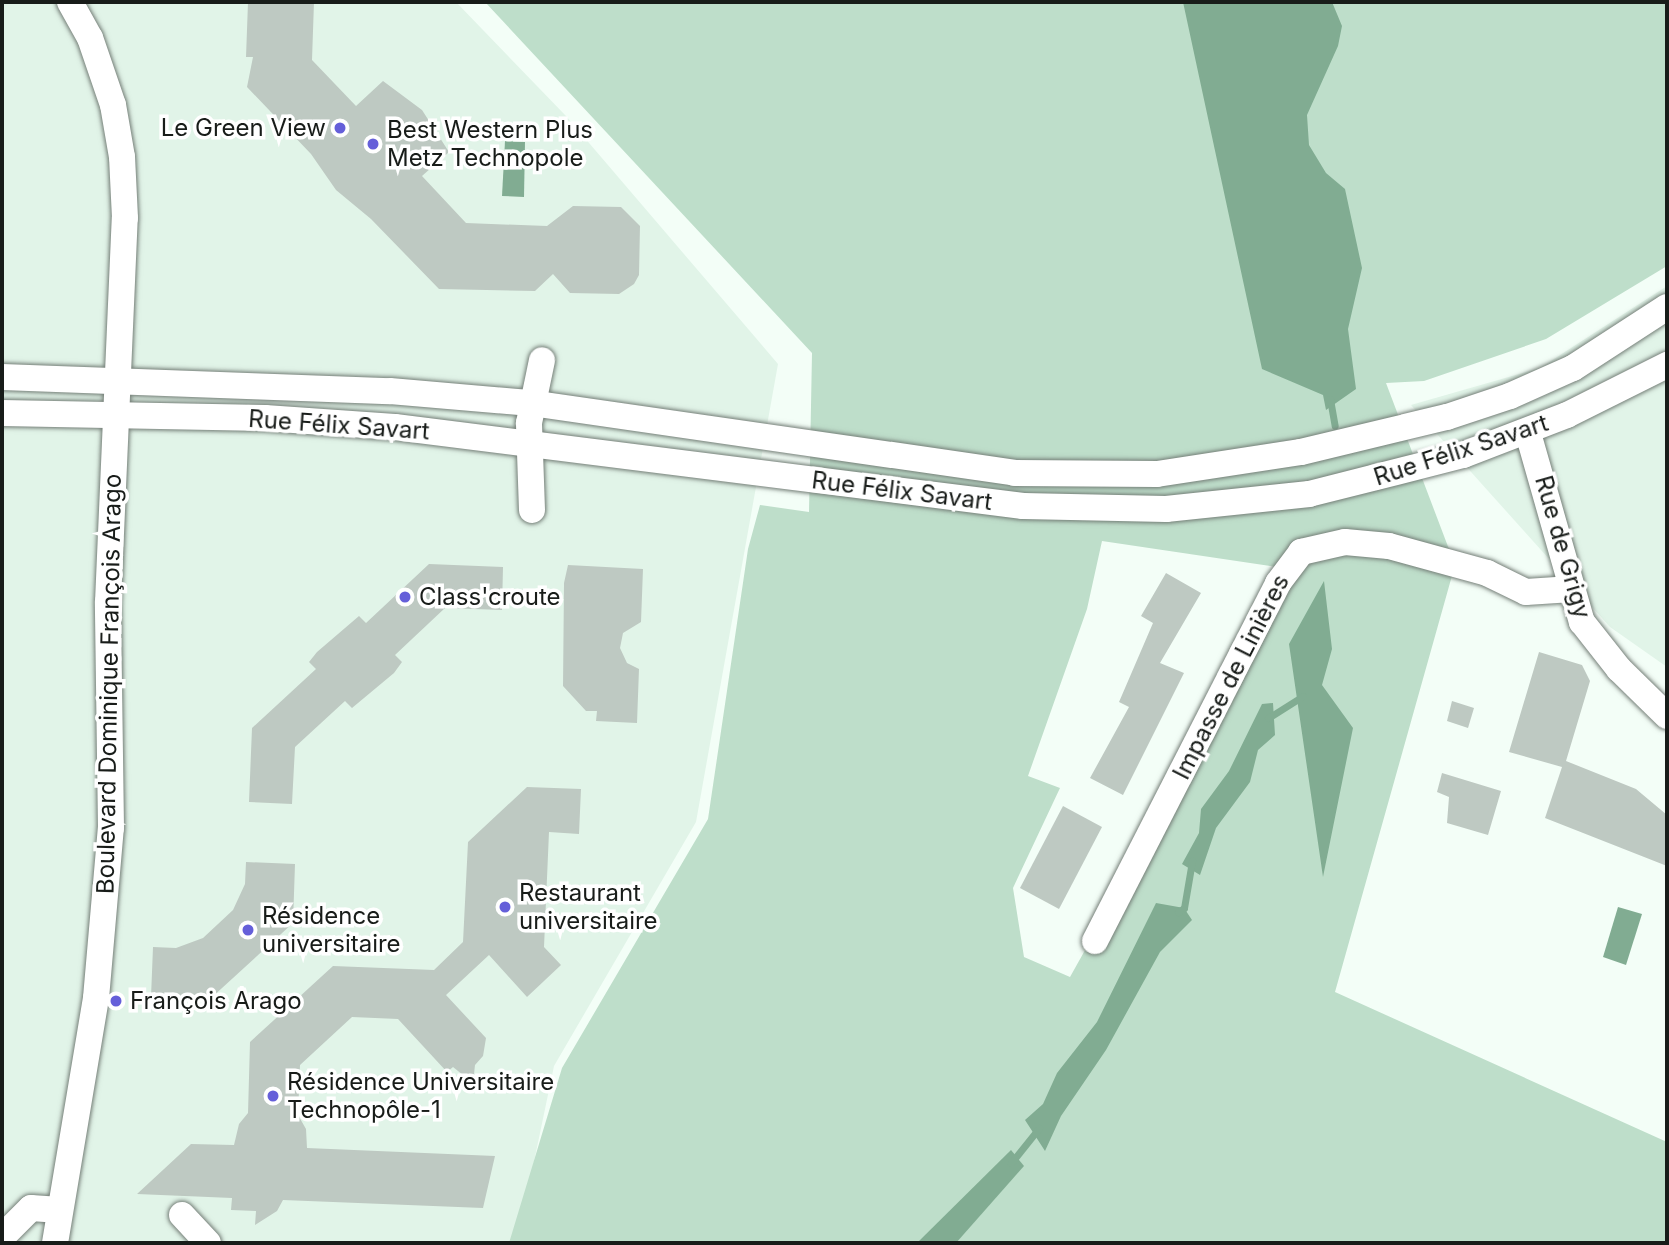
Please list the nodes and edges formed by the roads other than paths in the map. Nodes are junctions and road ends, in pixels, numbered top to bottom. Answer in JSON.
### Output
{"nodes":[{"id":1,"x":70,"y":2,"type":"edge"},
{"id":2,"x":1667,"y":307,"type":"edge"},
{"id":3,"x":542,"y":360,"type":"dead end"},
{"id":4,"x":1667,"y":365,"type":"edge"},
{"id":5,"x":2,"y":377,"type":"edge"},
{"id":6,"x":116,"y":379,"type":"junction"},
{"id":7,"x":531,"y":403,"type":"junction"},
{"id":8,"x":2,"y":413,"type":"edge"},
{"id":9,"x":114,"y":415,"type":"junction"},
{"id":10,"x":1528,"y":433,"type":"junction"},
{"id":11,"x":532,"y":441,"type":"junction"},
{"id":12,"x":533,"y":510,"type":"dead end"},
{"id":13,"x":1572,"y":589,"type":"junction"},
{"id":14,"x":1667,"y":716,"type":"edge"},
{"id":15,"x":1096,"y":941,"type":"dead end"},
{"id":16,"x":60,"y":1210,"type":"junction"},
{"id":17,"x":182,"y":1215,"type":"dead end"},
{"id":18,"x":2,"y":1237,"type":"edge"},
{"id":19,"x":55,"y":1243,"type":"edge"},
{"id":20,"x":208,"y":1243,"type":"edge"}],
"edges":[{"from":1,"to":6,"type":"street","name":"Boulevard Dominique François Arago"},
{"from":2,"to":7,"type":"street"},
{"from":3,"to":7,"type":"street"},
{"from":4,"to":10,"type":"street","name":"Rue Félix Savart"},
{"from":5,"to":6,"type":"street"},
{"from":6,"to":7,"type":"street"},
{"from":6,"to":9,"type":"street","name":"Boulevard Dominique François Arago"},
{"from":7,"to":11,"type":"street"},
{"from":8,"to":9,"type":"street","name":"Rue Félix Savart"},
{"from":9,"to":11,"type":"street","name":"Rue Félix Savart"},
{"from":9,"to":16,"type":"street","name":"Boulevard Dominique François Arago"},
{"from":10,"to":11,"type":"street","name":"Rue Félix Savart"},
{"from":10,"to":13,"type":"street","name":"Rue de Grigy"},
{"from":11,"to":12,"type":"street"},
{"from":13,"to":14,"type":"street","name":"Rue de Grigy"},
{"from":13,"to":15,"type":"street","name":"Impasse de Linières"},
{"from":16,"to":18,"type":"street"},
{"from":16,"to":19,"type":"street","name":"Boulevard Dominique François Arago"},
{"from":17,"to":20,"type":"street"}]}
